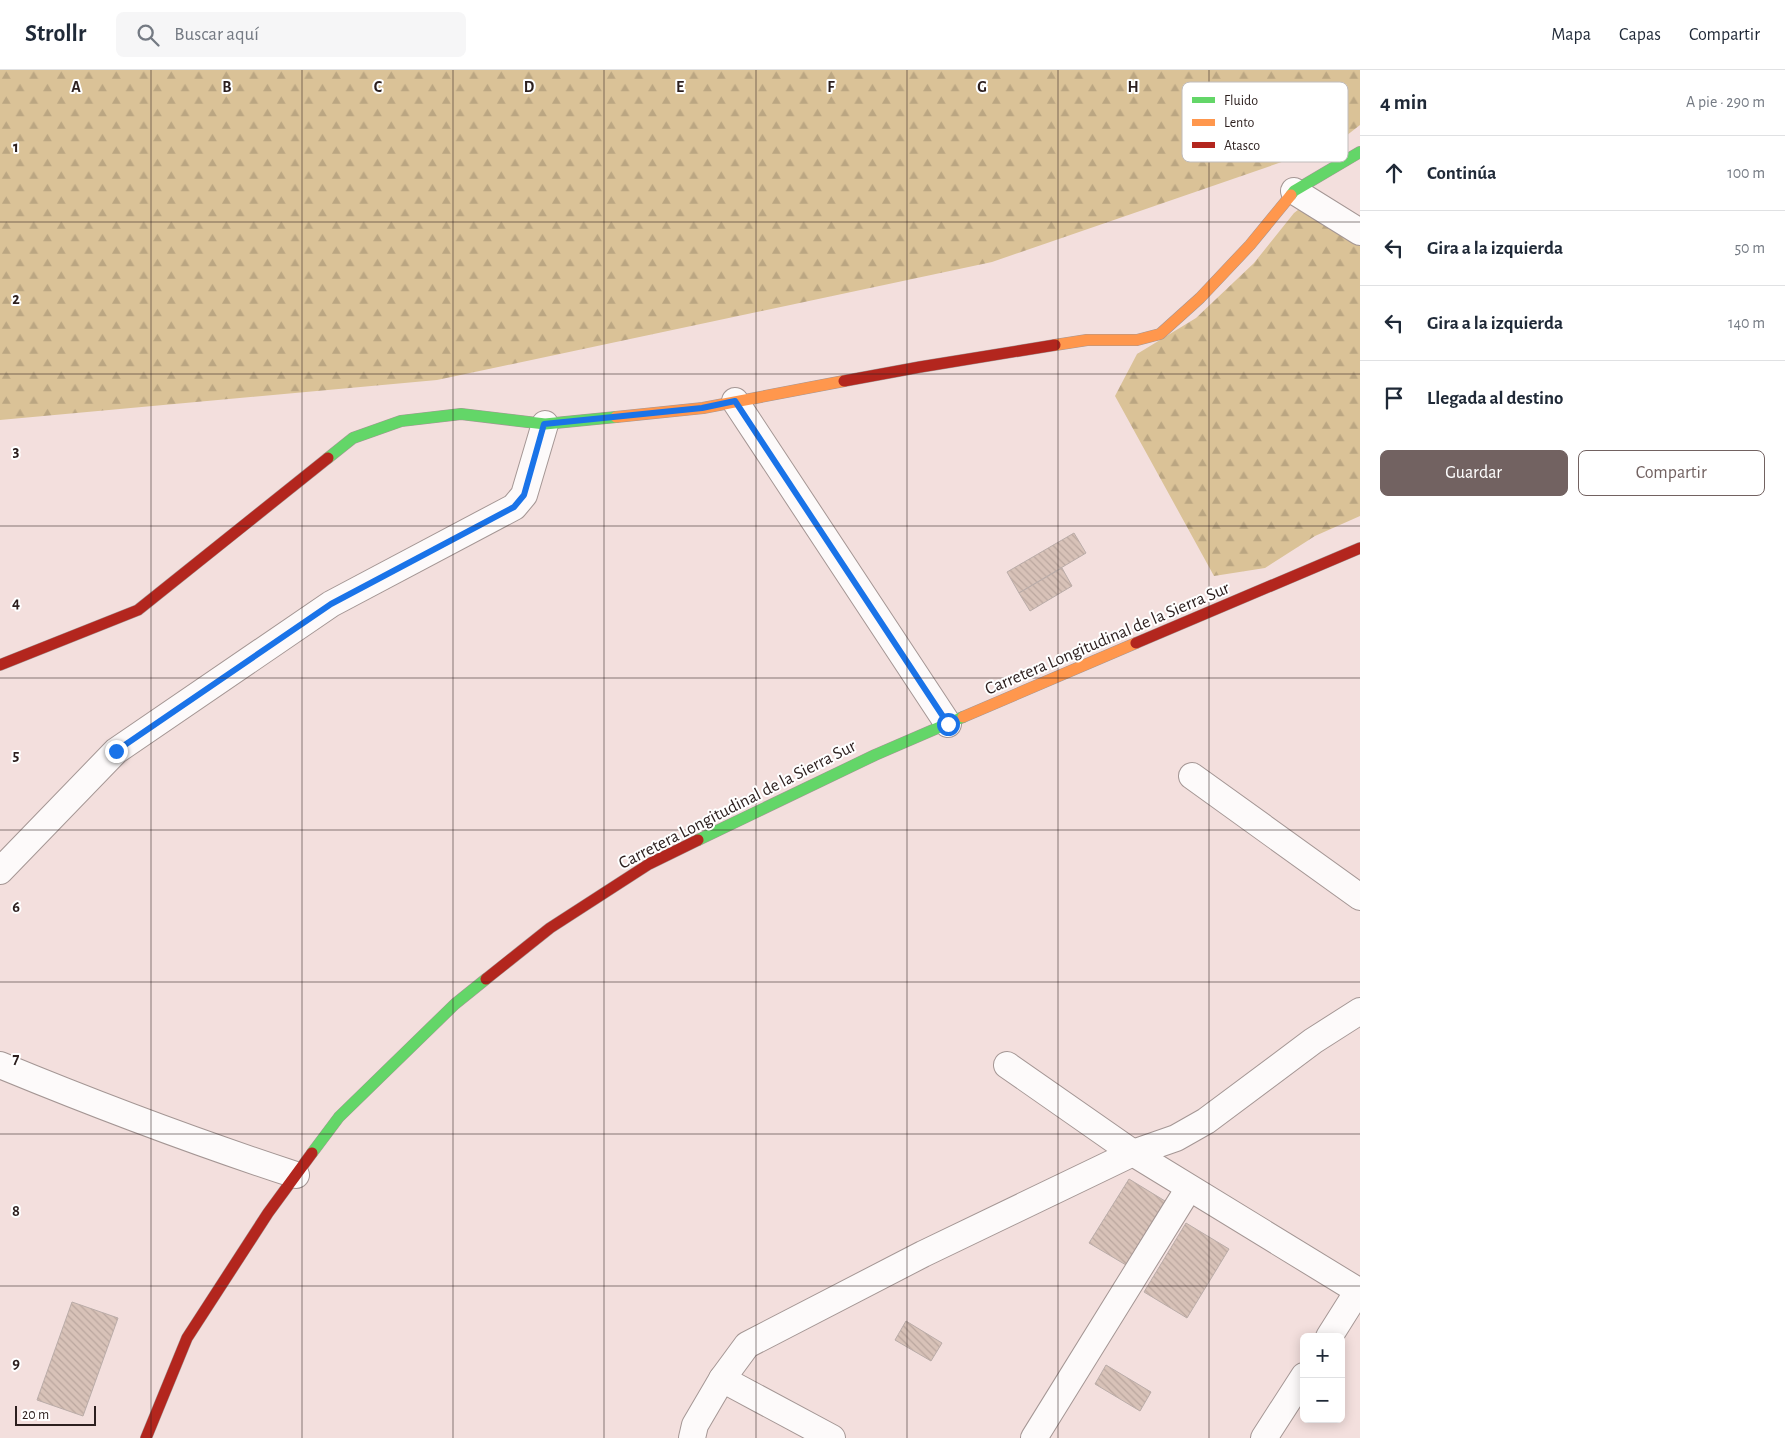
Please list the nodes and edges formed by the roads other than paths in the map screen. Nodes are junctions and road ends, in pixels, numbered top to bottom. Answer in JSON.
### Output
{"nodes":[{"id":1,"x":1360,"y":152,"type":"edge"},
{"id":2,"x":1348,"y":159,"type":"edge"},
{"id":3,"x":1343,"y":162,"type":"edge"},
{"id":4,"x":1294,"y":191,"type":"junction"},
{"id":5,"x":1360,"y":232,"type":"edge"},
{"id":6,"x":735,"y":401,"type":"junction"},
{"id":7,"x":544,"y":424,"type":"junction"},
{"id":8,"x":1360,"y":548,"type":"edge"},
{"id":9,"x":0,"y":665,"type":"edge"},
{"id":10,"x":948,"y":724,"type":"junction"},
{"id":11,"x":1192,"y":776,"type":"dead end"},
{"id":12,"x":0,"y":871,"type":"edge"},
{"id":13,"x":1360,"y":897,"type":"edge"},
{"id":14,"x":1360,"y":1011,"type":"edge"},
{"id":15,"x":0,"y":1065,"type":"edge"},
{"id":16,"x":1007,"y":1065,"type":"dead end"},
{"id":17,"x":1133,"y":1153,"type":"junction"},
{"id":18,"x":296,"y":1174,"type":"junction"},
{"id":19,"x":1189,"y":1188,"type":"junction"},
{"id":20,"x":1359,"y":1292,"type":"edge"},
{"id":21,"x":1332,"y":1333,"type":"edge"},
{"id":22,"x":1303,"y":1378,"type":"edge"},
{"id":23,"x":722,"y":1379,"type":"junction"},
{"id":24,"x":146,"y":1438,"type":"edge"},
{"id":25,"x":692,"y":1438,"type":"edge"},
{"id":26,"x":832,"y":1438,"type":"edge"},
{"id":27,"x":1034,"y":1438,"type":"edge"},
{"id":28,"x":1264,"y":1438,"type":"edge"}],
"edges":[{"from":1,"to":2,"type":"main road"},
{"from":3,"to":4,"type":"main road"},
{"from":4,"to":5,"type":"street"},
{"from":4,"to":6,"type":"main road"},
{"from":6,"to":7,"type":"main road"},
{"from":6,"to":10,"type":"street"},
{"from":7,"to":9,"type":"main road"},
{"from":7,"to":12,"type":"street"},
{"from":8,"to":10,"type":"main road","name":"Carretera Longitudinal de la Sierra Sur"},
{"from":10,"to":18,"type":"main road","name":"Carretera Longitudinal de la Sierra Sur"},
{"from":11,"to":13,"type":"street"},
{"from":14,"to":17,"type":"street"},
{"from":15,"to":18,"type":"street"},
{"from":16,"to":17,"type":"street"},
{"from":17,"to":19,"type":"street"},
{"from":17,"to":23,"type":"street"},
{"from":18,"to":24,"type":"main road","name":"Carretera Longitudinal de la Sierra Sur"},
{"from":19,"to":20,"type":"street"},
{"from":19,"to":27,"type":"street"},
{"from":20,"to":21,"type":"street"},
{"from":22,"to":28,"type":"street"},
{"from":23,"to":25,"type":"street"},
{"from":23,"to":26,"type":"street"}]}
